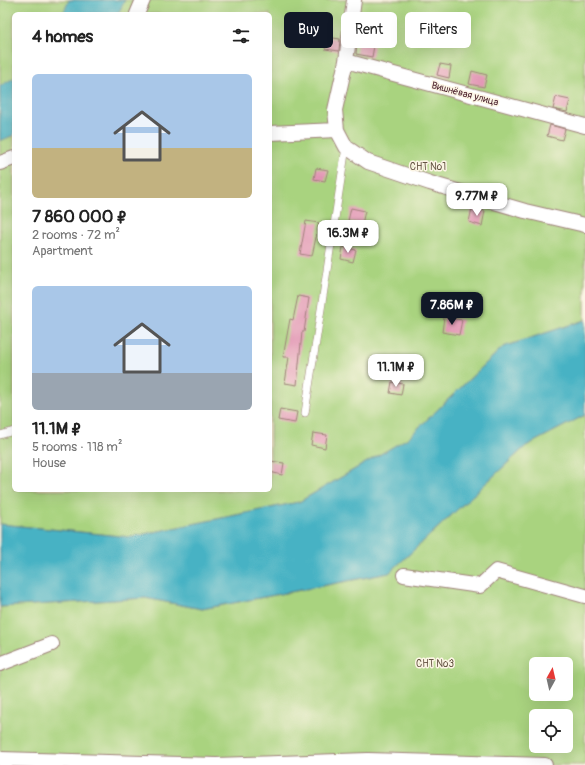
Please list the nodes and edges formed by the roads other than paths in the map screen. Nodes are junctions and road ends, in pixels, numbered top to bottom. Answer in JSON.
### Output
{"nodes":[{"id":1,"x":143,"y":0,"type":"edge"},
{"id":2,"x":354,"y":0,"type":"edge"},
{"id":3,"x":138,"y":12,"type":"edge"},
{"id":4,"x":346,"y":61,"type":"junction"},
{"id":5,"x":585,"y":126,"type":"edge"},
{"id":6,"x":337,"y":130,"type":"junction"},
{"id":7,"x":272,"y":133,"type":"edge"},
{"id":8,"x":346,"y":147,"type":"junction"},
{"id":9,"x":12,"y":159,"type":"edge"},
{"id":10,"x":0,"y":163,"type":"edge"},
{"id":11,"x":585,"y":225,"type":"edge"},
{"id":12,"x":304,"y":413,"type":"dead end"},
{"id":13,"x":12,"y":431,"type":"edge"},
{"id":14,"x":0,"y":435,"type":"edge"},
{"id":15,"x":404,"y":575,"type":"dead end"},
{"id":16,"x":585,"y":596,"type":"edge"},
{"id":17,"x":52,"y":644,"type":"dead end"},
{"id":18,"x":0,"y":664,"type":"edge"},
{"id":19,"x":0,"y":759,"type":"edge"},
{"id":20,"x":545,"y":765,"type":"edge"}],
"edges":[{"from":1,"to":3,"type":"street"},
{"from":2,"to":4,"type":"street"},
{"from":4,"to":5,"type":"street","name":"Вишнёвая улица"},
{"from":4,"to":6,"type":"street"},
{"from":6,"to":7,"type":"street"},
{"from":6,"to":8,"type":"street"},
{"from":8,"to":11,"type":"street"},
{"from":8,"to":12,"type":"lane"},
{"from":9,"to":10,"type":"street"},
{"from":13,"to":14,"type":"lane"},
{"from":15,"to":16,"type":"street"},
{"from":17,"to":18,"type":"street"},
{"from":19,"to":20,"type":"street"}]}
